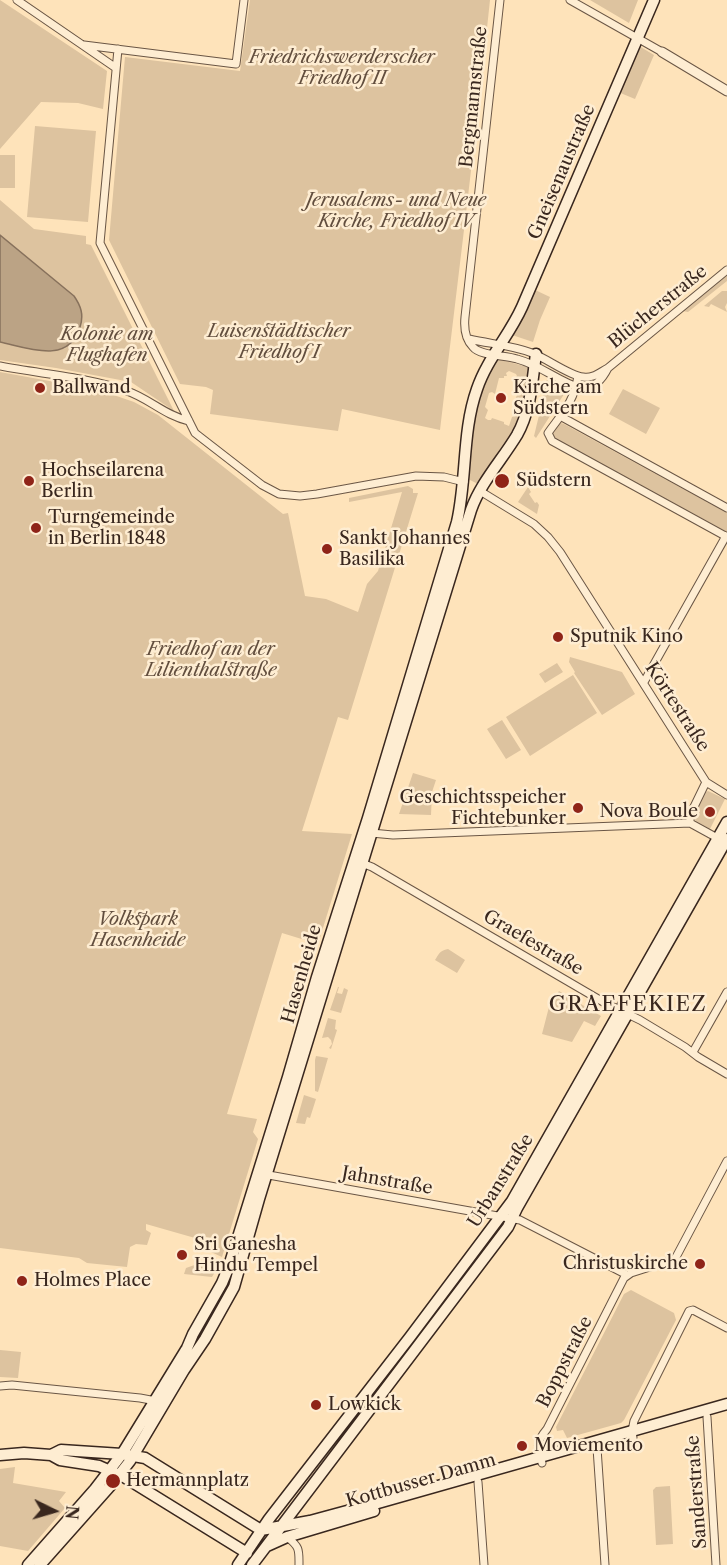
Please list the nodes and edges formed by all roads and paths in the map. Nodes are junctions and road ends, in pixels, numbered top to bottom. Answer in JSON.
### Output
{"nodes":[{"id":1,"x":17,"y":0,"type":"edge"},
{"id":2,"x":244,"y":0,"type":"edge"},
{"id":3,"x":500,"y":0,"type":"edge"},
{"id":4,"x":570,"y":0,"type":"edge"},
{"id":5,"x":654,"y":0,"type":"edge"},
{"id":6,"x":637,"y":38,"type":"junction"},
{"id":7,"x":84,"y":45,"type":"junction"},
{"id":8,"x":118,"y":49,"type":"junction"},
{"id":9,"x":662,"y":52,"type":"joint"},
{"id":10,"x":116,"y":68,"type":"junction"},
{"id":11,"x":727,"y":91,"type":"edge"},
{"id":12,"x":727,"y":270,"type":"edge"},
{"id":13,"x":468,"y":339,"type":"junction"},
{"id":14,"x":501,"y":345,"type":"junction"},
{"id":15,"x":494,"y":354,"type":"junction"},
{"id":16,"x":536,"y":360,"type":"junction"},
{"id":17,"x":0,"y":366,"type":"edge"},
{"id":18,"x":608,"y":368,"type":"junction"},
{"id":19,"x":578,"y":376,"type":"junction"},
{"id":20,"x":576,"y":387,"type":"junction"},
{"id":21,"x":560,"y":416,"type":"junction"},
{"id":22,"x":189,"y":421,"type":"junction"},
{"id":23,"x":464,"y":482,"type":"junction"},
{"id":24,"x":480,"y":491,"type":"junction"},
{"id":25,"x":466,"y":508,"type":"junction"},
{"id":26,"x":727,"y":508,"type":"edge"},
{"id":27,"x":727,"y":537,"type":"edge"},
{"id":28,"x":644,"y":682,"type":"junction"},
{"id":29,"x":706,"y":782,"type":"junction"},
{"id":30,"x":727,"y":795,"type":"edge"},
{"id":31,"x":727,"y":822,"type":"edge"},
{"id":32,"x":690,"y":823,"type":"junction"},
{"id":33,"x":371,"y":833,"type":"junction"},
{"id":34,"x":724,"y":841,"type":"edge"},
{"id":35,"x":358,"y":862,"type":"junction"},
{"id":36,"x":727,"y":992,"type":"edge"},
{"id":37,"x":624,"y":1012,"type":"junction"},
{"id":38,"x":693,"y":1052,"type":"junction"},
{"id":39,"x":727,"y":1074,"type":"edge"},
{"id":40,"x":727,"y":1161,"type":"edge"},
{"id":41,"x":262,"y":1174,"type":"junction"},
{"id":42,"x":255,"y":1198,"type":"junction"},
{"id":43,"x":507,"y":1217,"type":"junction"},
{"id":44,"x":627,"y":1275,"type":"junction"},
{"id":45,"x":212,"y":1301,"type":"junction"},
{"id":46,"x":220,"y":1314,"type":"junction"},
{"id":47,"x":727,"y":1328,"type":"edge"},
{"id":48,"x":414,"y":1341,"type":"junction"},
{"id":49,"x":0,"y":1386,"type":"edge"},
{"id":50,"x":159,"y":1403,"type":"junction"},
{"id":51,"x":727,"y":1404,"type":"edge"},
{"id":52,"x":727,"y":1411,"type":"edge"},
{"id":53,"x":707,"y":1417,"type":"junction"},
{"id":54,"x":633,"y":1435,"type":"junction"},
{"id":55,"x":597,"y":1448,"type":"junction"},
{"id":56,"x":0,"y":1455,"type":"edge"},
{"id":57,"x":51,"y":1455,"type":"junction"},
{"id":58,"x":128,"y":1455,"type":"junction"},
{"id":59,"x":541,"y":1460,"type":"junction"},
{"id":60,"x":115,"y":1472,"type":"junction"},
{"id":61,"x":478,"y":1482,"type":"junction"},
{"id":62,"x":288,"y":1495,"type":"junction"},
{"id":63,"x":298,"y":1503,"type":"junction"},
{"id":64,"x":311,"y":1526,"type":"junction"},
{"id":65,"x":279,"y":1528,"type":"junction"},
{"id":66,"x":261,"y":1530,"type":"junction"},
{"id":67,"x":287,"y":1537,"type":"junction"},
{"id":68,"x":265,"y":1547,"type":"junction"},
{"id":69,"x":247,"y":1553,"type":"junction"},
{"id":70,"x":28,"y":1565,"type":"edge"},
{"id":71,"x":40,"y":1565,"type":"edge"},
{"id":72,"x":238,"y":1565,"type":"edge"},
{"id":73,"x":252,"y":1565,"type":"edge"},
{"id":74,"x":299,"y":1565,"type":"edge"},
{"id":75,"x":484,"y":1565,"type":"edge"},
{"id":76,"x":605,"y":1565,"type":"edge"},
{"id":77,"x":716,"y":1565,"type":"edge"}],
"edges":[{"from":1,"to":7,"type":"street"},
{"from":2,"to":8,"type":"street"},
{"from":3,"to":13,"type":"street","name":"Bergmannstraße"},
{"from":4,"to":6,"type":"street"},
{"from":5,"to":6,"type":"main road","name":"Gneisenaustraße"},
{"from":6,"to":9,"type":"street"},
{"from":6,"to":14,"type":"main road","name":"Gneisenaustraße"},
{"from":7,"to":8,"type":"street"},
{"from":7,"to":10,"type":"street"},
{"from":8,"to":10,"type":"street"},
{"from":9,"to":11,"type":"street"},
{"from":10,"to":22,"type":"street"},
{"from":12,"to":18,"type":"street","name":"Blücherstraße"},
{"from":13,"to":14,"type":"street"},
{"from":13,"to":15,"type":"street"},
{"from":14,"to":15,"type":"main road","name":"Gneisenaustraße"},
{"from":14,"to":16,"type":"street"},
{"from":15,"to":16,"type":"street"},
{"from":15,"to":23,"type":"main road"},
{"from":16,"to":19,"type":"street"},
{"from":16,"to":20,"type":"street"},
{"from":16,"to":24,"type":"main road"},
{"from":17,"to":22,"type":"street"},
{"from":18,"to":19,"type":"street","name":"Blücherstraße"},
{"from":18,"to":20,"type":"street","name":"Blücherstraße"},
{"from":19,"to":20,"type":"street"},
{"from":20,"to":21,"type":"street"},
{"from":21,"to":26,"type":"street"},
{"from":21,"to":27,"type":"street"},
{"from":22,"to":23,"type":"street"},
{"from":23,"to":24,"type":"main road"},
{"from":23,"to":25,"type":"main road","name":"Hasenheide"},
{"from":24,"to":25,"type":"main road","name":"Hasenheide"},
{"from":24,"to":28,"type":"street","name":"Körtestraße"},
{"from":25,"to":33,"type":"main road","name":"Hasenheide"},
{"from":25,"to":35,"type":"main road","name":"Hasenheide"},
{"from":27,"to":28,"type":"street"},
{"from":28,"to":29,"type":"street","name":"Körtestraße"},
{"from":29,"to":30,"type":"street","name":"Körtestraße"},
{"from":29,"to":32,"type":"street"},
{"from":31,"to":34,"type":"main road","name":"Urbanstraße"},
{"from":32,"to":33,"type":"street"},
{"from":32,"to":34,"type":"street"},
{"from":33,"to":35,"type":"main road","name":"Hasenheide"},
{"from":34,"to":37,"type":"main road","name":"Urbanstraße"},
{"from":35,"to":37,"type":"street","name":"Graefestraße"},
{"from":35,"to":41,"type":"main road","name":"Hasenheide"},
{"from":36,"to":38,"type":"street"},
{"from":37,"to":38,"type":"street","name":"Graefestraße"},
{"from":37,"to":43,"type":"main road","name":"Urbanstraße"},
{"from":38,"to":39,"type":"street","name":"Graefestraße"},
{"from":40,"to":44,"type":"street"},
{"from":41,"to":42,"type":"main road","name":"Hasenheide"},
{"from":41,"to":43,"type":"street","name":"Jahnstraße"},
{"from":42,"to":45,"type":"main road","name":"Hasenheide"},
{"from":42,"to":46,"type":"main road","name":"Hasenheide"},
{"from":43,"to":44,"type":"street","name":"Jahnstraße"},
{"from":43,"to":48,"type":"main road","name":"Urbanstraße"},
{"from":44,"to":59,"type":"street","name":"Boppstraße"},
{"from":45,"to":46,"type":"main road"},
{"from":45,"to":50,"type":"main road","name":"Hasenheide"},
{"from":46,"to":50,"type":"main road","name":"Hasenheide"},
{"from":47,"to":54,"type":"street"},
{"from":48,"to":62,"type":"main road","name":"Urbanstraße"},
{"from":48,"to":63,"type":"main road","name":"Urbanstraße"},
{"from":49,"to":50,"type":"street"},
{"from":50,"to":58,"type":"main road","name":"Hasenheide"},
{"from":51,"to":54,"type":"main road","name":"Kottbusser Damm"},
{"from":52,"to":53,"type":"main road","name":"Kottbusser Damm"},
{"from":53,"to":54,"type":"main road","name":"Kottbusser Damm"},
{"from":53,"to":77,"type":"street","name":"Sanderstraße"},
{"from":54,"to":55,"type":"main road","name":"Kottbusser Damm"},
{"from":54,"to":59,"type":"main road","name":"Kottbusser Damm"},
{"from":55,"to":59,"type":"main road","name":"Kottbusser Damm"},
{"from":55,"to":76,"type":"street"},
{"from":56,"to":57,"type":"main road"},
{"from":57,"to":58,"type":"main road"},
{"from":57,"to":60,"type":"main road"},
{"from":58,"to":60,"type":"main road"},
{"from":58,"to":66,"type":"main road"},
{"from":59,"to":61,"type":"main road","name":"Kottbusser Damm"},
{"from":59,"to":64,"type":"main road","name":"Kottbusser Damm"},
{"from":60,"to":69,"type":"main road"},
{"from":60,"to":70,"type":"main road"},
{"from":60,"to":71,"type":"main road"},
{"from":61,"to":64,"type":"main road","name":"Kottbusser Damm"},
{"from":61,"to":75,"type":"street"},
{"from":62,"to":63,"type":"main road"},
{"from":62,"to":66,"type":"main road","name":"Urbanstraße"},
{"from":63,"to":65,"type":"main road","name":"Urbanstraße"},
{"from":64,"to":65,"type":"main road","name":"Kottbusser Damm"},
{"from":64,"to":67,"type":"main road","name":"Kottbusser Damm"},
{"from":65,"to":66,"type":"main road"},
{"from":65,"to":68,"type":"main road"},
{"from":66,"to":68,"type":"main road"},
{"from":66,"to":69,"type":"main road"},
{"from":67,"to":68,"type":"main road","name":"Kottbusser Damm"},
{"from":67,"to":74,"type":"street"},
{"from":68,"to":69,"type":"main road"},
{"from":68,"to":73,"type":"main road"},
{"from":69,"to":72,"type":"main road"}]}
